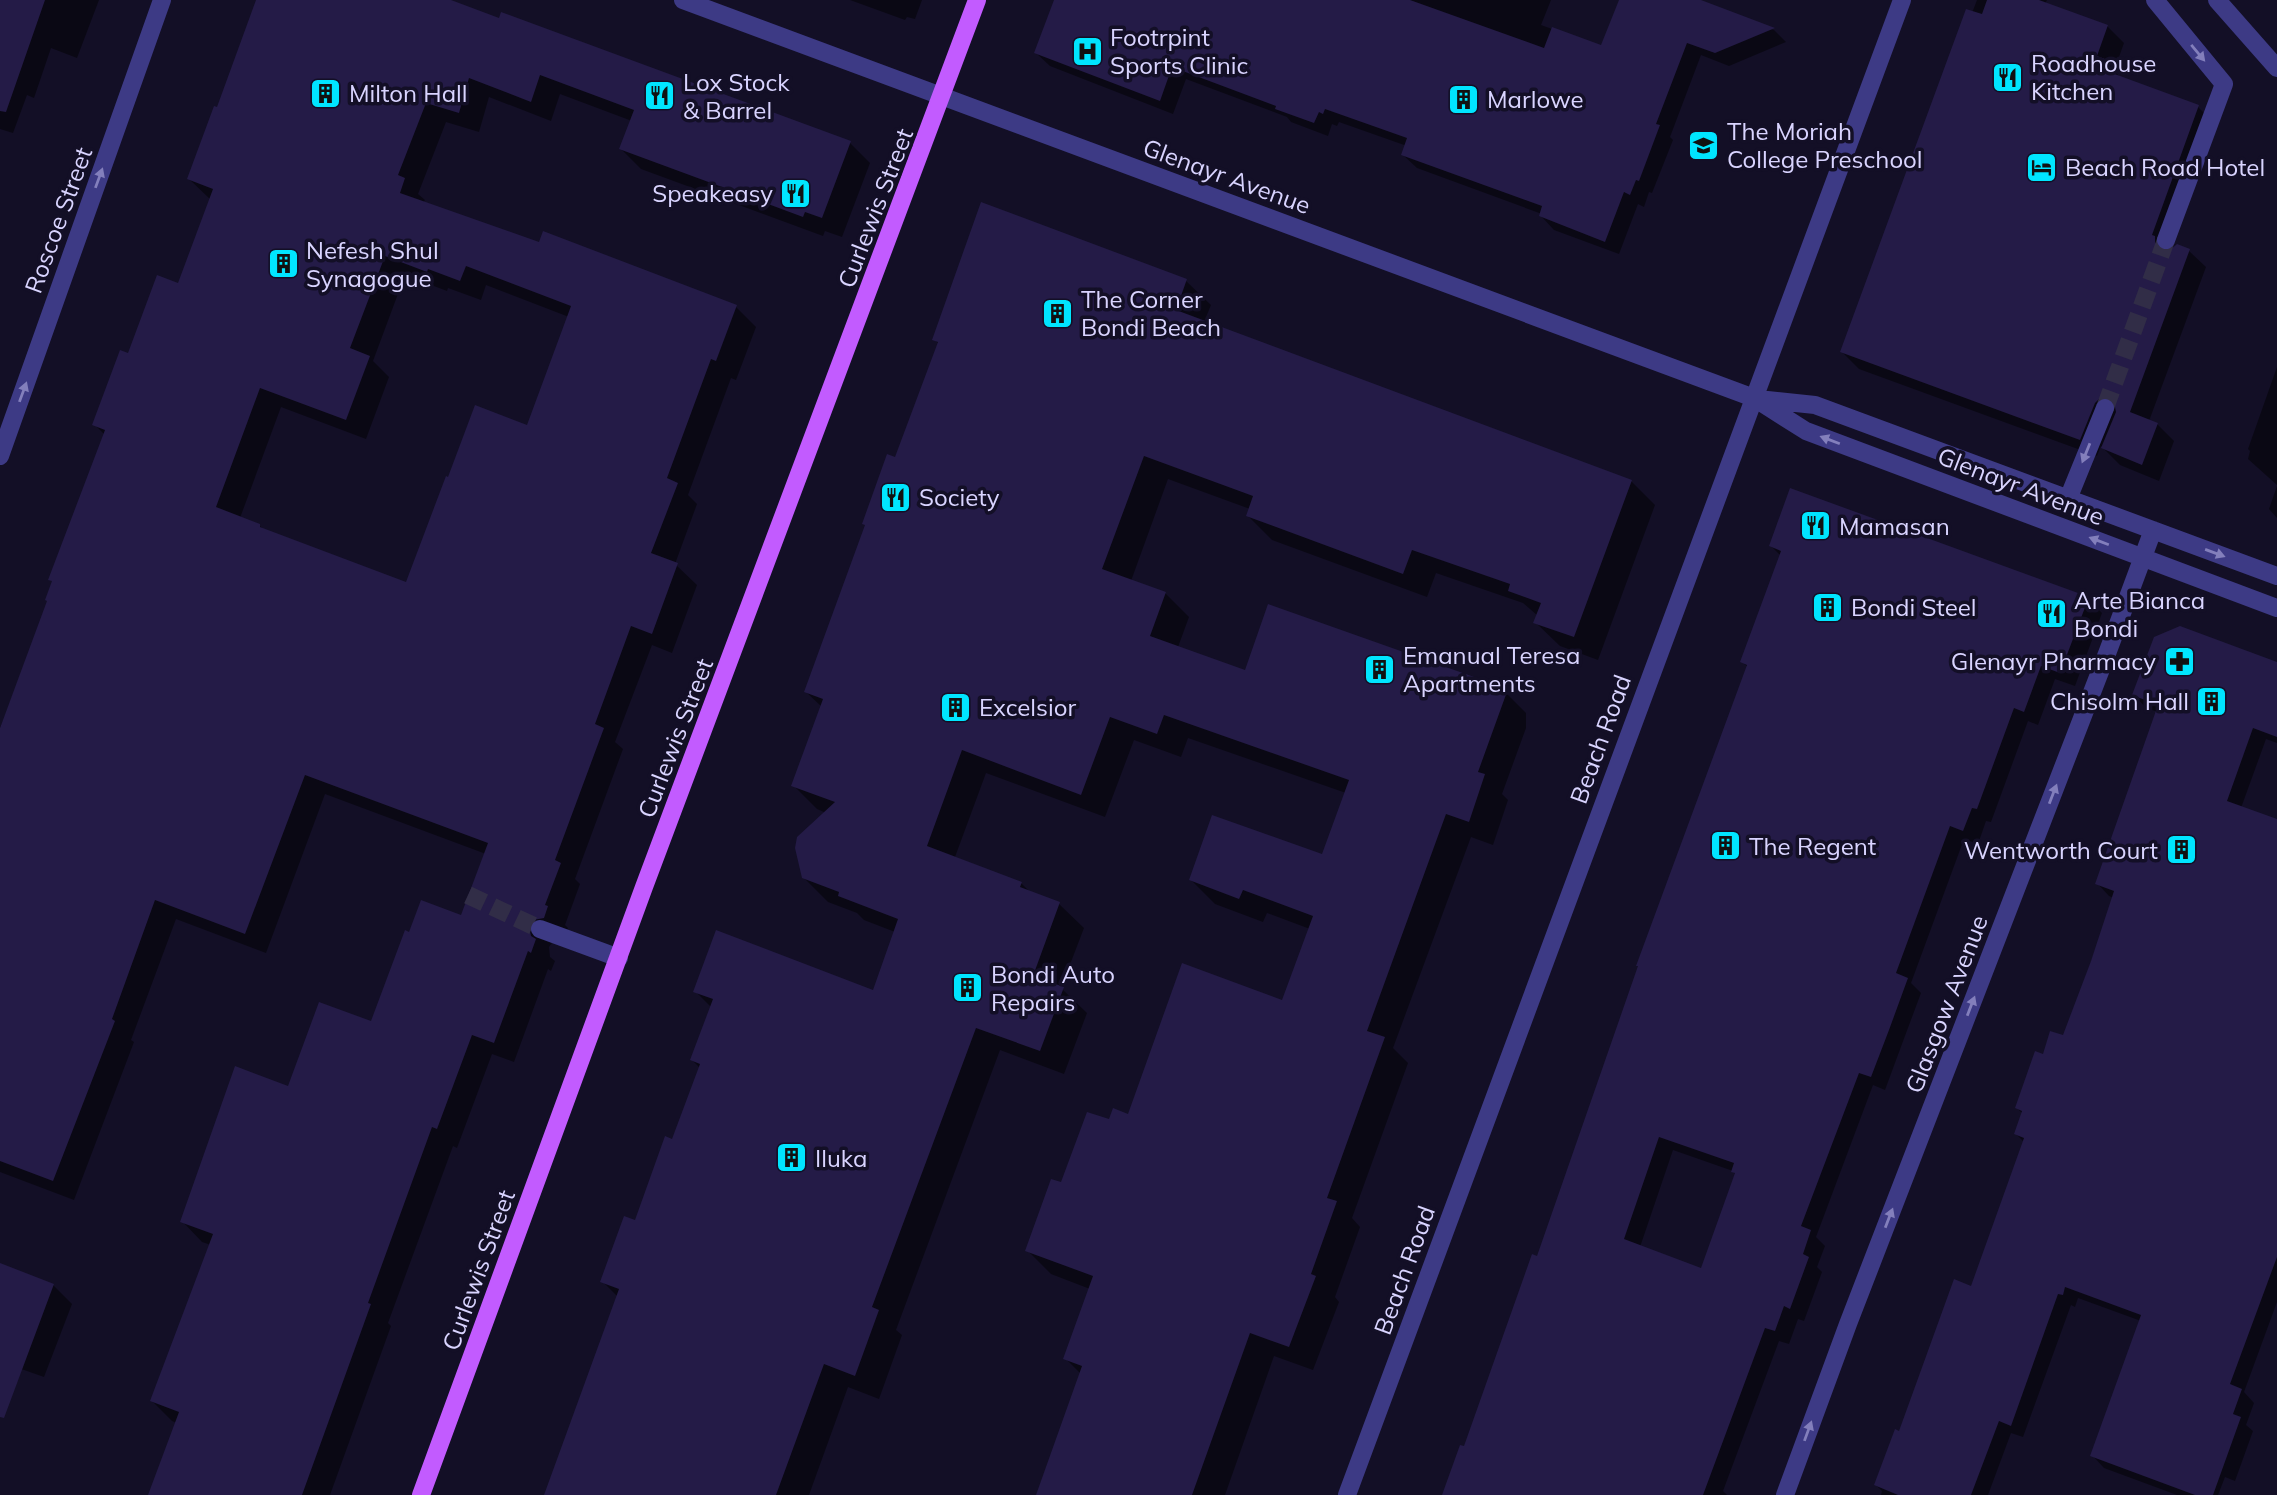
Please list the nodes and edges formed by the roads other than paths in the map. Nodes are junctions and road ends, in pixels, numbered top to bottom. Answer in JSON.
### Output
{"nodes":[{"id":1,"x":162,"y":0,"type":"edge"},
{"id":2,"x":683,"y":0,"type":"edge"},
{"id":3,"x":977,"y":0,"type":"edge"},
{"id":4,"x":1902,"y":0,"type":"edge"},
{"id":5,"x":2155,"y":0,"type":"edge"},
{"id":6,"x":2217,"y":0,"type":"edge"},
{"id":7,"x":2277,"y":68,"type":"edge"},
{"id":8,"x":943,"y":97,"type":"junction"},
{"id":9,"x":2166,"y":240,"type":"tunnel mouth"},
{"id":10,"x":1754,"y":398,"type":"junction"},
{"id":11,"x":2105,"y":408,"type":"tunnel mouth"},
{"id":12,"x":0,"y":457,"type":"edge"},
{"id":13,"x":2068,"y":499,"type":"junction"},
{"id":14,"x":2153,"y":530,"type":"junction"},
{"id":15,"x":2143,"y":558,"type":"junction"},
{"id":16,"x":2277,"y":576,"type":"edge"},
{"id":17,"x":2277,"y":608,"type":"edge"},
{"id":18,"x":540,"y":929,"type":"tunnel mouth"},
{"id":19,"x":619,"y":958,"type":"junction"},
{"id":20,"x":421,"y":1495,"type":"edge"},
{"id":21,"x":1347,"y":1495,"type":"edge"},
{"id":22,"x":1785,"y":1495,"type":"edge"}],
"edges":[{"from":12,"to":1,"type":"street","name":"Roscoe Street","one_way":true},
{"from":2,"to":8,"type":"street","name":"Glenayr Avenue"},
{"from":3,"to":8,"type":"main road","name":"Curlewis Street"},
{"from":4,"to":10,"type":"street","name":"Beach Road"},
{"from":5,"to":9,"type":"street","one_way":true},
{"from":6,"to":7,"type":"street"},
{"from":8,"to":10,"type":"street","name":"Glenayr Avenue"},
{"from":8,"to":19,"type":"main road","name":"Curlewis Street"},
{"from":10,"to":13,"type":"street","name":"Glenayr Avenue"},
{"from":15,"to":10,"type":"street","name":"Glenayr Avenue","one_way":true},
{"from":10,"to":21,"type":"street","name":"Beach Road"},
{"from":11,"to":13,"type":"street","one_way":true},
{"from":13,"to":14,"type":"street","name":"Glenayr Avenue"},
{"from":14,"to":15,"type":"street","name":"Glasgow Avenue"},
{"from":14,"to":16,"type":"street","name":"Glenayr Avenue","one_way":true},
{"from":15,"to":17,"type":"street","name":"Glenayr Avenue"},
{"from":22,"to":15,"type":"street","name":"Glasgow Avenue","one_way":true},
{"from":18,"to":19,"type":"street"},
{"from":19,"to":20,"type":"main road","name":"Curlewis Street"}]}
